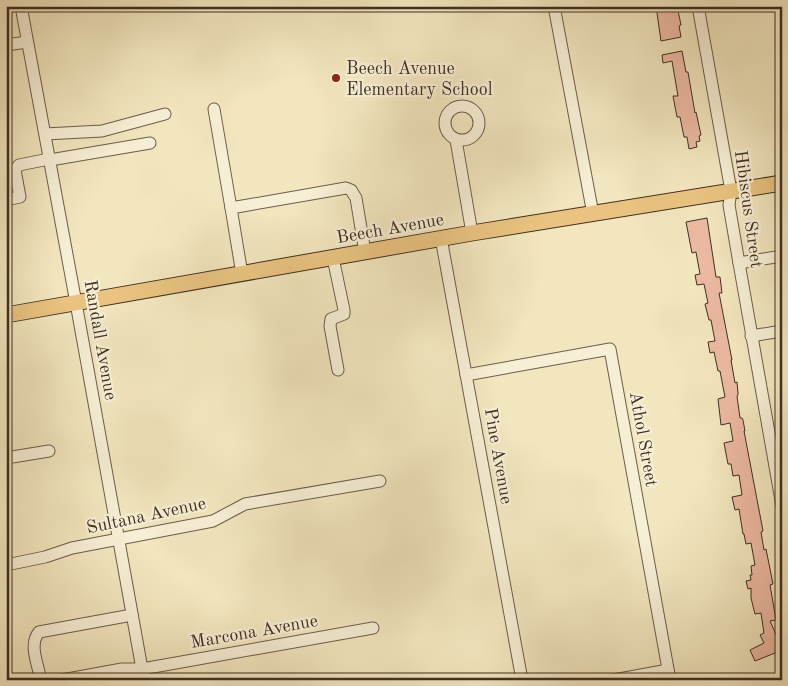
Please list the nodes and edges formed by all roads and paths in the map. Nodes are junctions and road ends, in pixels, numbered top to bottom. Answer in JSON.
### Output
{"nodes":[{"id":1,"x":21,"y":6,"type":"edge"},
{"id":2,"x":554,"y":6,"type":"edge"},
{"id":3,"x":698,"y":6,"type":"edge"},
{"id":4,"x":27,"y":42,"type":"junction"},
{"id":5,"x":6,"y":45,"type":"edge"},
{"id":6,"x":214,"y":109,"type":"dead end"},
{"id":7,"x":165,"y":114,"type":"dead end"},
{"id":8,"x":45,"y":134,"type":"junction"},
{"id":9,"x":456,"y":140,"type":"dead end"},
{"id":10,"x":150,"y":143,"type":"dead end"},
{"id":11,"x":49,"y":160,"type":"junction"},
{"id":12,"x":782,"y":183,"type":"edge"},
{"id":13,"x":731,"y":191,"type":"junction"},
{"id":14,"x":6,"y":200,"type":"edge"},
{"id":15,"x":231,"y":208,"type":"junction"},
{"id":16,"x":593,"y":214,"type":"junction"},
{"id":17,"x":472,"y":233,"type":"junction"},
{"id":18,"x":441,"y":238,"type":"junction"},
{"id":19,"x":365,"y":252,"type":"junction"},
{"id":20,"x":782,"y":256,"type":"edge"},
{"id":21,"x":333,"y":258,"type":"junction"},
{"id":22,"x":738,"y":263,"type":"junction"},
{"id":23,"x":242,"y":274,"type":"junction"},
{"id":24,"x":76,"y":303,"type":"junction"},
{"id":25,"x":6,"y":315,"type":"edge"},
{"id":26,"x":782,"y":331,"type":"edge"},
{"id":27,"x":752,"y":336,"type":"junction"},
{"id":28,"x":338,"y":370,"type":"dead end"},
{"id":29,"x":466,"y":375,"type":"junction"},
{"id":30,"x":49,"y":451,"type":"dead end"},
{"id":31,"x":6,"y":458,"type":"edge"},
{"id":32,"x":380,"y":481,"type":"dead end"},
{"id":33,"x":782,"y":506,"type":"edge"},
{"id":34,"x":119,"y":540,"type":"junction"},
{"id":35,"x":6,"y":565,"type":"edge"},
{"id":36,"x":132,"y":615,"type":"junction"},
{"id":37,"x":373,"y":628,"type":"dead end"},
{"id":38,"x":143,"y":674,"type":"edge"},
{"id":39,"x":669,"y":675,"type":"edge"},
{"id":40,"x":42,"y":680,"type":"edge"},
{"id":41,"x":62,"y":680,"type":"edge"},
{"id":42,"x":522,"y":680,"type":"edge"},
{"id":43,"x":614,"y":680,"type":"edge"}],
"edges":[{"from":1,"to":4,"type":"street","name":"Randall Avenue"},
{"from":2,"to":16,"type":"street"},
{"from":3,"to":13,"type":"street","name":"Hibiscus Street"},
{"from":4,"to":5,"type":"street"},
{"from":4,"to":8,"type":"street","name":"Randall Avenue"},
{"from":6,"to":15,"type":"street"},
{"from":7,"to":8,"type":"street"},
{"from":8,"to":11,"type":"street","name":"Randall Avenue"},
{"from":9,"to":17,"type":"street"},
{"from":10,"to":11,"type":"street"},
{"from":11,"to":14,"type":"street"},
{"from":11,"to":24,"type":"street","name":"Randall Avenue"},
{"from":12,"to":13,"type":"main road","name":"Beech Avenue"},
{"from":13,"to":16,"type":"main road","name":"Beech Avenue"},
{"from":13,"to":22,"type":"street","name":"Hibiscus Street"},
{"from":15,"to":19,"type":"street"},
{"from":15,"to":23,"type":"street"},
{"from":16,"to":17,"type":"main road","name":"Beech Avenue"},
{"from":17,"to":18,"type":"main road","name":"Beech Avenue"},
{"from":18,"to":19,"type":"main road","name":"Beech Avenue"},
{"from":18,"to":29,"type":"street","name":"Pine Avenue"},
{"from":19,"to":21,"type":"main road","name":"Beech Avenue"},
{"from":20,"to":22,"type":"street"},
{"from":21,"to":23,"type":"main road","name":"Beech Avenue"},
{"from":21,"to":28,"type":"street"},
{"from":22,"to":27,"type":"street","name":"Hibiscus Street"},
{"from":23,"to":24,"type":"main road","name":"Beech Avenue"},
{"from":24,"to":25,"type":"main road","name":"Beech Avenue"},
{"from":24,"to":34,"type":"street","name":"Randall Avenue"},
{"from":26,"to":27,"type":"street"},
{"from":27,"to":33,"type":"street","name":"Hibiscus Street"},
{"from":29,"to":39,"type":"street","name":"Athol Street"},
{"from":29,"to":42,"type":"street","name":"Pine Avenue"},
{"from":30,"to":31,"type":"street"},
{"from":32,"to":34,"type":"street","name":"Sultana Avenue"},
{"from":34,"to":35,"type":"street","name":"Sultana Avenue"},
{"from":34,"to":36,"type":"street","name":"Randall Avenue"},
{"from":36,"to":38,"type":"street","name":"Randall Avenue"},
{"from":36,"to":40,"type":"street"},
{"from":37,"to":38,"type":"street","name":"Marcona Avenue"},
{"from":38,"to":41,"type":"street","name":"Marcona Avenue"},
{"from":39,"to":43,"type":"street"}]}
